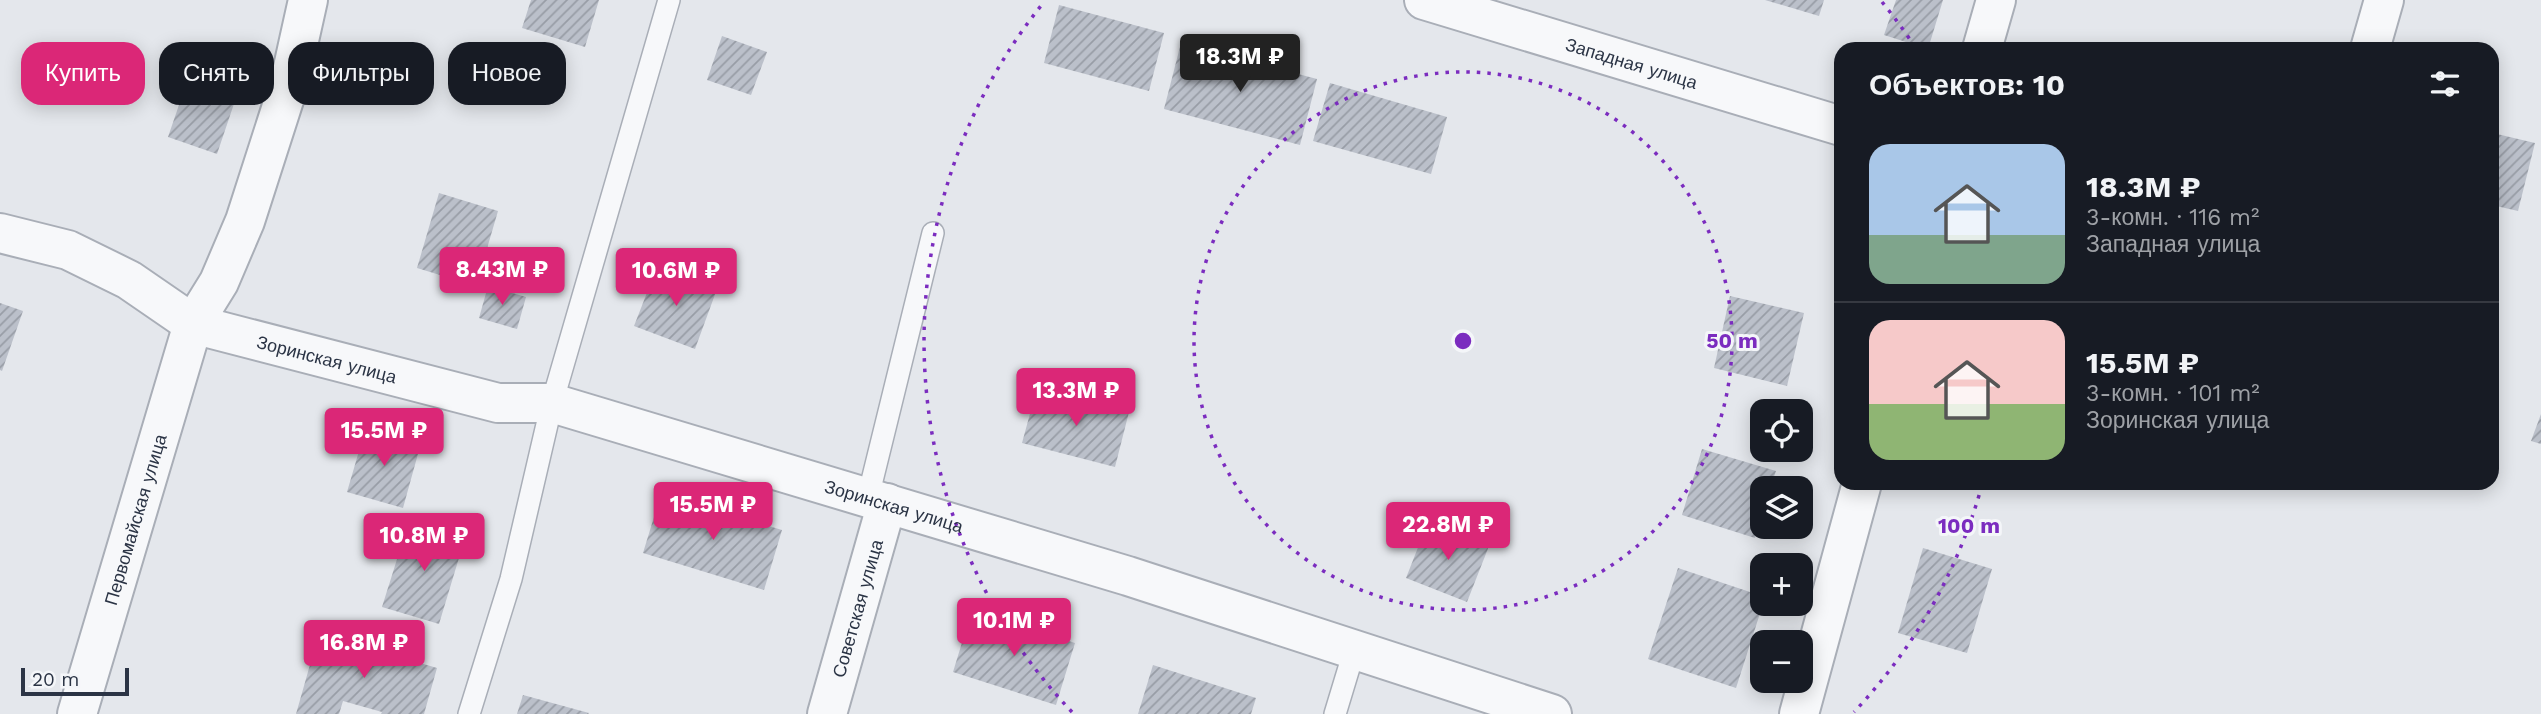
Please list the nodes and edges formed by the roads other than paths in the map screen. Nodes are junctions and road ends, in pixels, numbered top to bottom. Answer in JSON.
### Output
{"nodes":[{"id":1,"x":309,"y":0,"type":"edge"},
{"id":2,"x":669,"y":0,"type":"edge"},
{"id":3,"x":1423,"y":0,"type":"edge"},
{"id":4,"x":1996,"y":0,"type":"edge"},
{"id":5,"x":2384,"y":0,"type":"edge"},
{"id":6,"x":1984,"y":42,"type":"edge"},
{"id":7,"x":2372,"y":42,"type":"edge"},
{"id":8,"x":1834,"y":124,"type":"edge"},
{"id":9,"x":0,"y":233,"type":"edge"},
{"id":10,"x":933,"y":233,"type":"dead end"},
{"id":11,"x":193,"y":324,"type":"junction"},
{"id":12,"x":552,"y":403,"type":"junction"},
{"id":13,"x":1860,"y":490,"type":"edge"},
{"id":14,"x":878,"y":500,"type":"junction"},
{"id":15,"x":1355,"y":648,"type":"junction"},
{"id":16,"x":77,"y":714,"type":"edge"},
{"id":17,"x":470,"y":714,"type":"edge"},
{"id":18,"x":827,"y":714,"type":"edge"},
{"id":19,"x":1335,"y":714,"type":"edge"},
{"id":20,"x":1552,"y":714,"type":"edge"},
{"id":21,"x":1799,"y":714,"type":"edge"}],
"edges":[{"from":1,"to":11,"type":"street","name":"Первомайская улица"},
{"from":2,"to":12,"type":"lane"},
{"from":3,"to":8,"type":"street","name":"Западная улица"},
{"from":4,"to":6,"type":"street"},
{"from":5,"to":7,"type":"street"},
{"from":9,"to":11,"type":"street","name":"Зоринская улица"},
{"from":10,"to":14,"type":"lane"},
{"from":11,"to":12,"type":"street","name":"Зоринская улица"},
{"from":11,"to":16,"type":"street","name":"Первомайская улица"},
{"from":12,"to":14,"type":"street","name":"Зоринская улица"},
{"from":12,"to":17,"type":"lane"},
{"from":13,"to":21,"type":"street"},
{"from":14,"to":15,"type":"street","name":"Зоринская улица"},
{"from":14,"to":18,"type":"street","name":"Советская улица"},
{"from":15,"to":19,"type":"lane"},
{"from":15,"to":20,"type":"street","name":"Зоринская улица"}]}
